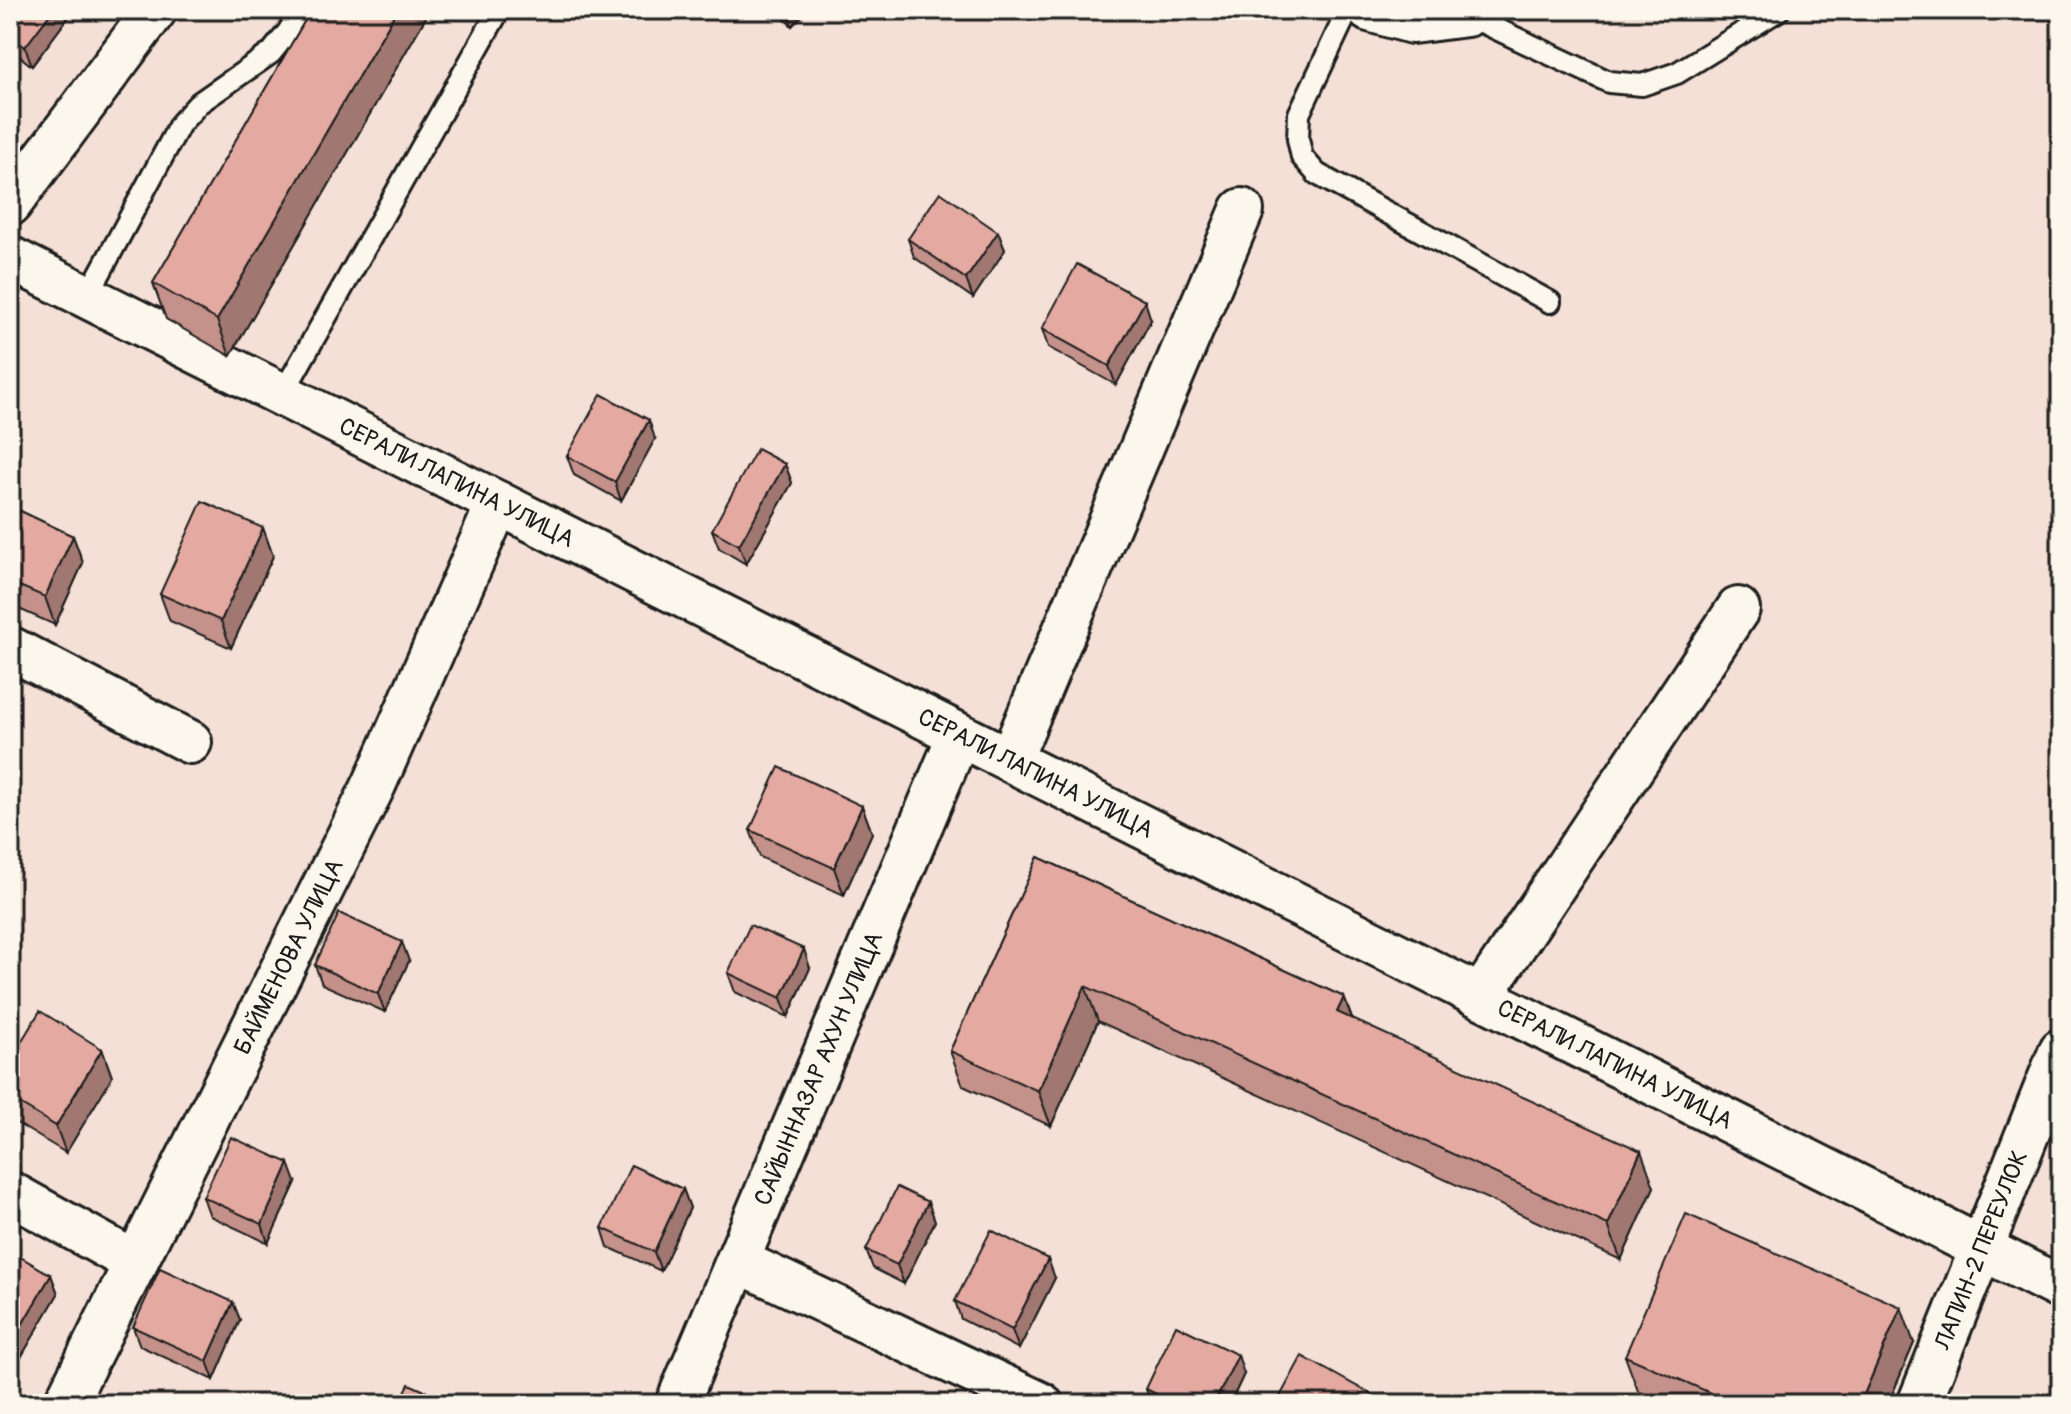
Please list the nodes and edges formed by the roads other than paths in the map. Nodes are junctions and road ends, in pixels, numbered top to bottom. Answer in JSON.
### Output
{"nodes":[{"id":1,"x":155,"y":10,"type":"edge"},
{"id":2,"x":301,"y":10,"type":"edge"},
{"id":3,"x":499,"y":10,"type":"edge"},
{"id":4,"x":1348,"y":10,"type":"edge"},
{"id":5,"x":1369,"y":10,"type":"edge"},
{"id":6,"x":1779,"y":10,"type":"edge"},
{"id":7,"x":1470,"y":12,"type":"edge"},
{"id":8,"x":10,"y":204,"type":"edge"},
{"id":9,"x":1242,"y":210,"type":"dead end"},
{"id":10,"x":10,"y":258,"type":"edge"},
{"id":11,"x":87,"y":297,"type":"junction"},
{"id":12,"x":1550,"y":302,"type":"dead end"},
{"id":13,"x":282,"y":395,"type":"junction"},
{"id":14,"x":498,"y":503,"type":"junction"},
{"id":15,"x":1738,"y":609,"type":"dead end"},
{"id":16,"x":10,"y":648,"type":"edge"},
{"id":17,"x":959,"y":735,"type":"junction"},
{"id":18,"x":190,"y":742,"type":"dead end"},
{"id":19,"x":1010,"y":760,"type":"junction"},
{"id":20,"x":1481,"y":996,"type":"junction"},
{"id":21,"x":2061,"y":1050,"type":"edge"},
{"id":22,"x":10,"y":1193,"type":"edge"},
{"id":23,"x":1981,"y":1247,"type":"junction"},
{"id":24,"x":738,"y":1261,"type":"junction"},
{"id":25,"x":136,"y":1263,"type":"junction"},
{"id":26,"x":2061,"y":1288,"type":"edge"},
{"id":27,"x":65,"y":1404,"type":"edge"},
{"id":28,"x":677,"y":1404,"type":"edge"},
{"id":29,"x":1041,"y":1404,"type":"edge"},
{"id":30,"x":1919,"y":1404,"type":"edge"}],
"edges":[{"from":1,"to":8,"type":"street"},
{"from":2,"to":11,"type":"lane"},
{"from":3,"to":13,"type":"lane"},
{"from":4,"to":12,"type":"lane"},
{"from":5,"to":7,"type":"street"},
{"from":6,"to":7,"type":"lane"},
{"from":9,"to":19,"type":"street"},
{"from":10,"to":11,"type":"street","name":"СЕРАЛИ ЛАПИНА УЛИЦА"},
{"from":11,"to":13,"type":"street","name":"СЕРАЛИ ЛАПИНА УЛИЦА"},
{"from":13,"to":14,"type":"street","name":"СЕРАЛИ ЛАПИНА УЛИЦА"},
{"from":14,"to":17,"type":"street","name":"СЕРАЛИ ЛАПИНА УЛИЦА"},
{"from":14,"to":25,"type":"street","name":"БАЙМЕНОВА УЛИЦА"},
{"from":15,"to":20,"type":"street"},
{"from":16,"to":18,"type":"street"},
{"from":17,"to":19,"type":"street","name":"СЕРАЛИ ЛАПИНА УЛИЦА"},
{"from":17,"to":24,"type":"street","name":"САЙЫННАЗАР АХУН УЛИЦА"},
{"from":19,"to":20,"type":"street","name":"СЕРАЛИ ЛАПИНА УЛИЦА"},
{"from":20,"to":23,"type":"street","name":"СЕРАЛИ ЛАПИНА УЛИЦА"},
{"from":21,"to":23,"type":"street","name":"ЛАПИН-2 ПЕРЕУЛОК"},
{"from":22,"to":25,"type":"street"},
{"from":23,"to":26,"type":"street","name":"СЕРАЛИ ЛАПИНА УЛИЦА"},
{"from":23,"to":30,"type":"street","name":"ЛАПИН-2 ПЕРЕУЛОК"},
{"from":24,"to":28,"type":"street","name":"САЙЫННАЗАР АХУН УЛИЦА"},
{"from":24,"to":29,"type":"street"},
{"from":25,"to":27,"type":"street","name":"БАЙМЕНОВА УЛИЦА"}]}
